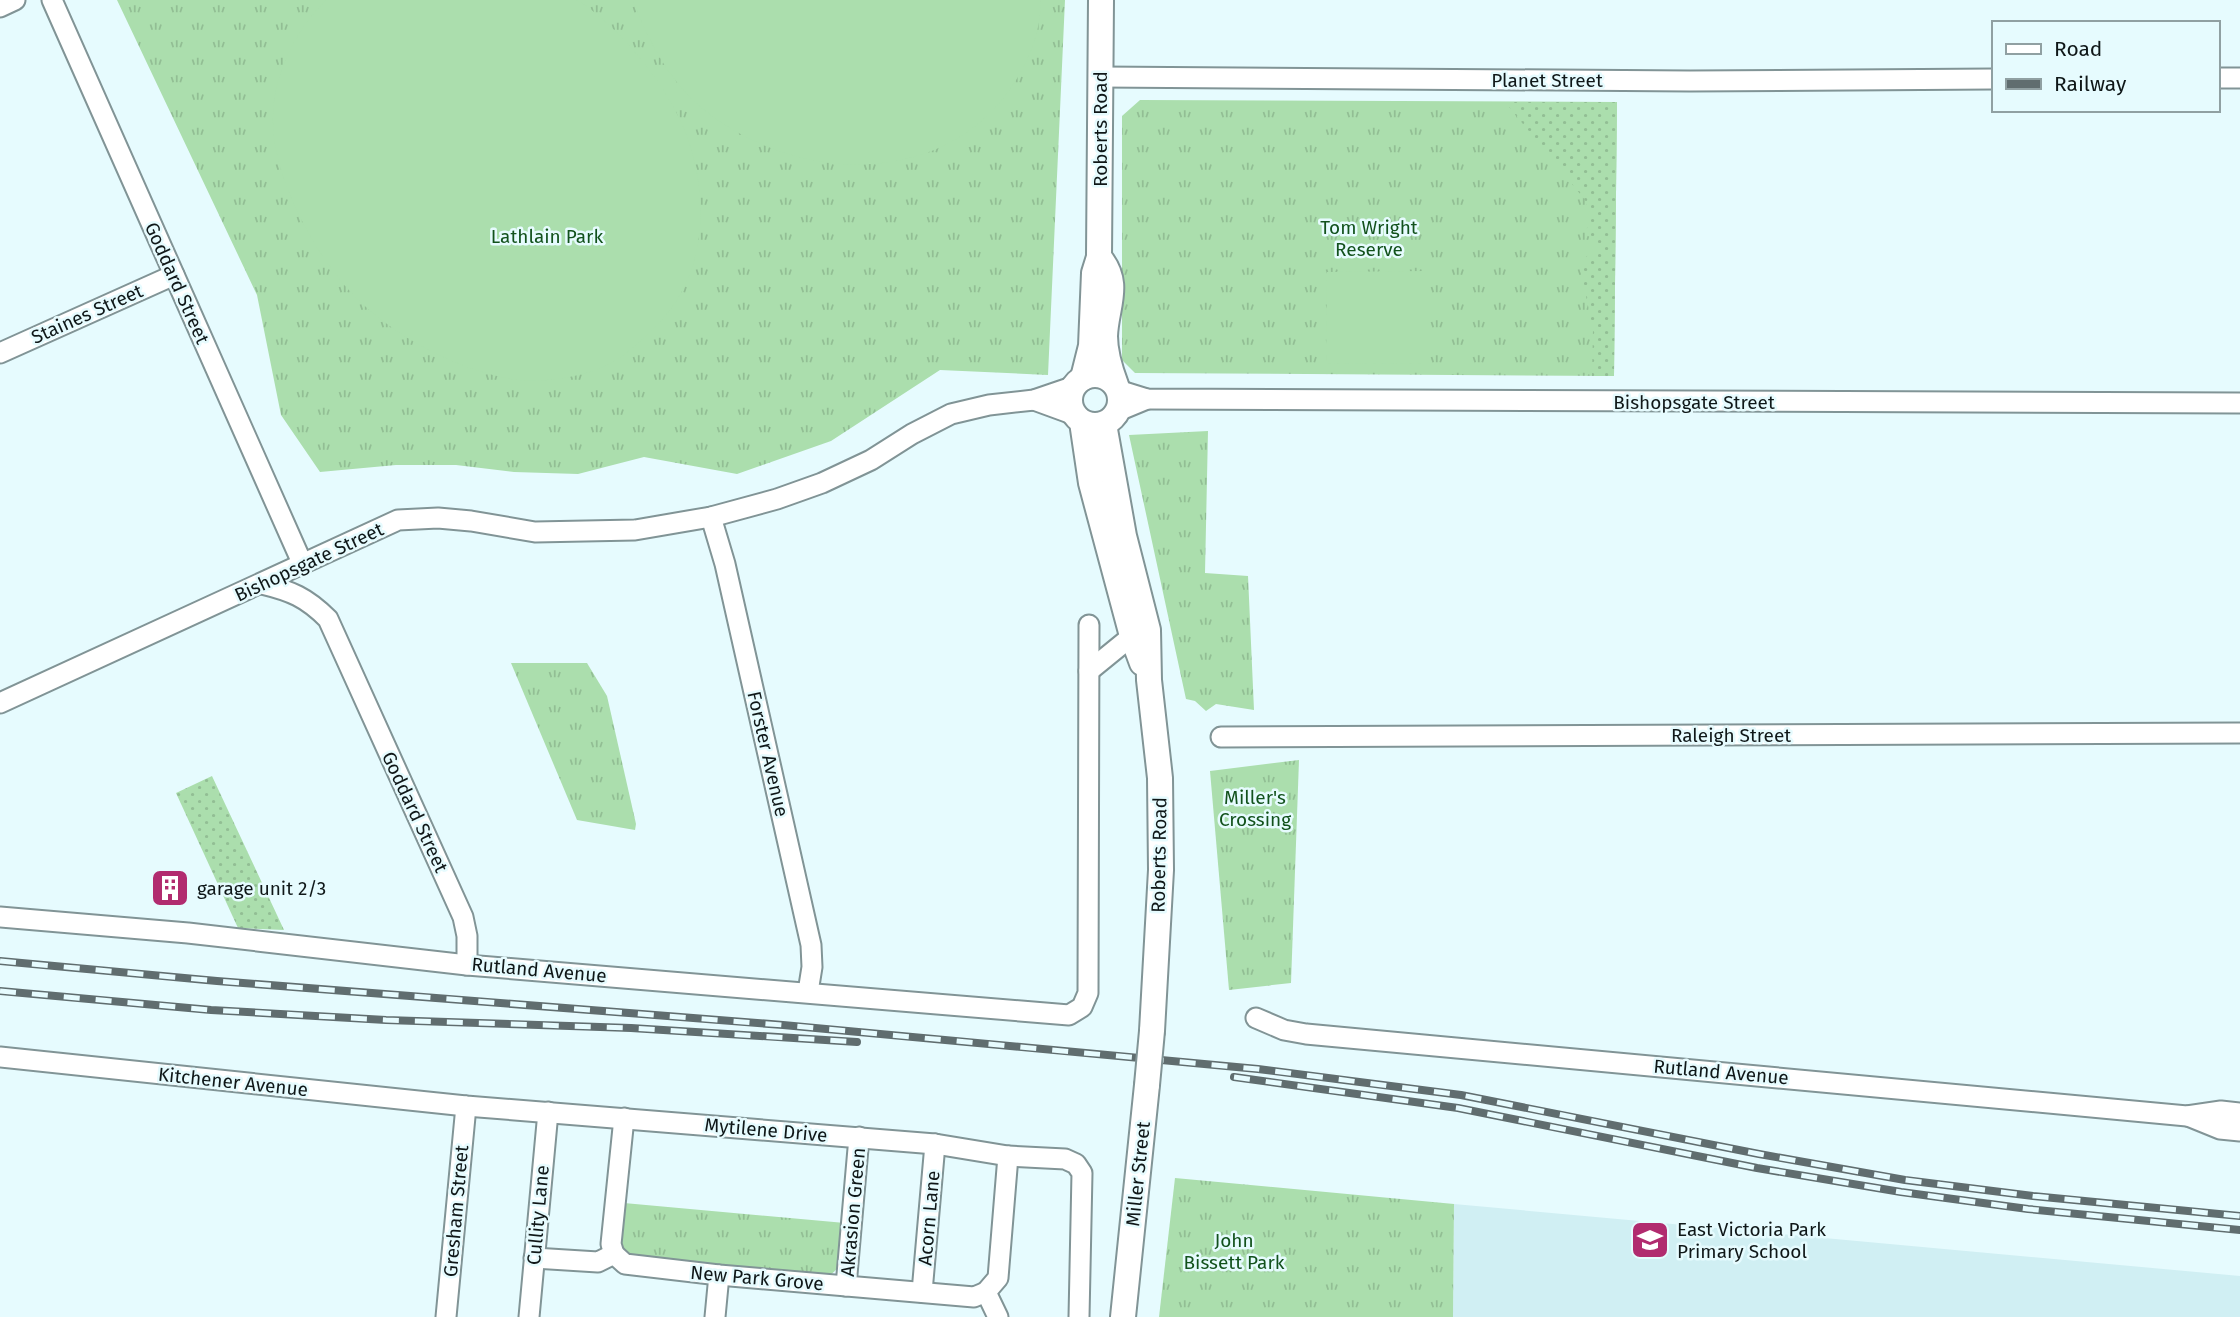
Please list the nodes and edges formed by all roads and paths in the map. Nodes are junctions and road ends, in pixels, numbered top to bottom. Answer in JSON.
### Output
{"nodes":[{"id":1,"x":15,"y":0,"type":"edge"},
{"id":2,"x":52,"y":0,"type":"edge"},
{"id":3,"x":1101,"y":0,"type":"edge"},
{"id":4,"x":0,"y":7,"type":"edge"},
{"id":5,"x":1101,"y":77,"type":"junction"},
{"id":6,"x":2219,"y":78,"type":"edge"},
{"id":7,"x":2240,"y":78,"type":"edge"},
{"id":8,"x":1992,"y":79,"type":"edge"},
{"id":9,"x":1099,"y":257,"type":"junction"},
{"id":10,"x":174,"y":275,"type":"junction"},
{"id":11,"x":0,"y":353,"type":"edge"},
{"id":12,"x":1079,"y":382,"type":"junction"},
{"id":13,"x":1034,"y":400,"type":"junction"},
{"id":14,"x":2240,"y":403,"type":"edge"},
{"id":15,"x":1102,"y":408,"type":"junction"},
{"id":16,"x":710,"y":517,"type":"junction"},
{"id":17,"x":303,"y":565,"type":"junction"},
{"id":18,"x":262,"y":584,"type":"junction"},
{"id":19,"x":1089,"y":625,"type":"dead end"},
{"id":20,"x":1132,"y":635,"type":"junction"},
{"id":21,"x":1089,"y":671,"type":"junction"},
{"id":22,"x":1149,"y":680,"type":"junction"},
{"id":23,"x":0,"y":703,"type":"edge"},
{"id":24,"x":2240,"y":733,"type":"edge"},
{"id":25,"x":1222,"y":737,"type":"dead end"},
{"id":26,"x":0,"y":917,"type":"edge"},
{"id":27,"x":467,"y":965,"type":"junction"},
{"id":28,"x":808,"y":992,"type":"junction"},
{"id":29,"x":1256,"y":1018,"type":"dead end"},
{"id":30,"x":1152,"y":1031,"type":"joint"},
{"id":31,"x":0,"y":1057,"type":"edge"},
{"id":32,"x":466,"y":1106,"type":"junction"},
{"id":33,"x":548,"y":1112,"type":"junction"},
{"id":34,"x":2240,"y":1113,"type":"edge"},
{"id":35,"x":2187,"y":1116,"type":"junction"},
{"id":36,"x":624,"y":1118,"type":"junction"},
{"id":37,"x":2240,"y":1131,"type":"edge"},
{"id":38,"x":859,"y":1137,"type":"junction"},
{"id":39,"x":935,"y":1144,"type":"junction"},
{"id":40,"x":1008,"y":1156,"type":"junction"},
{"id":41,"x":614,"y":1254,"type":"junction"},
{"id":42,"x":534,"y":1258,"type":"junction"},
{"id":43,"x":719,"y":1275,"type":"junction"},
{"id":44,"x":846,"y":1286,"type":"junction"},
{"id":45,"x":922,"y":1292,"type":"junction"},
{"id":46,"x":986,"y":1292,"type":"junction"},
{"id":47,"x":446,"y":1317,"type":"edge"},
{"id":48,"x":529,"y":1317,"type":"edge"},
{"id":49,"x":715,"y":1317,"type":"edge"},
{"id":50,"x":998,"y":1317,"type":"edge"},
{"id":51,"x":1079,"y":1317,"type":"edge"},
{"id":52,"x":1123,"y":1317,"type":"edge"}],
"edges":[{"from":1,"to":4,"type":"street"},
{"from":2,"to":10,"type":"street","name":"Goddard Street"},
{"from":3,"to":5,"type":"main road","name":"Roberts Road"},
{"from":5,"to":8,"type":"street","name":"Planet Street"},
{"from":5,"to":9,"type":"main road","name":"Roberts Road"},
{"from":6,"to":7,"type":"street"},
{"from":9,"to":12,"type":"main road","name":"Roberts Road"},
{"from":9,"to":15,"type":"main road","name":"Roberts Road"},
{"from":10,"to":11,"type":"street","name":"Staines Street"},
{"from":10,"to":17,"type":"street","name":"Goddard Street"},
{"from":12,"to":13,"type":"street","name":"Bishopsgate Street"},
{"from":12,"to":15,"type":"main road"},
{"from":12,"to":15,"type":"main road","name":"Roberts Road"},
{"from":13,"to":15,"type":"street","name":"Bishopsgate Street"},
{"from":13,"to":16,"type":"street","name":"Bishopsgate Street"},
{"from":14,"to":15,"type":"street","name":"Bishopsgate Street"},
{"from":15,"to":20,"type":"main road","name":"Roberts Road"},
{"from":15,"to":22,"type":"main road","name":"Roberts Road"},
{"from":16,"to":17,"type":"street","name":"Bishopsgate Street"},
{"from":16,"to":28,"type":"street","name":"Forster Avenue"},
{"from":17,"to":18,"type":"street","name":"Bishopsgate Street"},
{"from":18,"to":23,"type":"street","name":"Bishopsgate Street"},
{"from":18,"to":27,"type":"street","name":"Goddard Street"},
{"from":19,"to":21,"type":"street"},
{"from":20,"to":21,"type":"street"},
{"from":20,"to":22,"type":"main road","name":"Roberts Road"},
{"from":21,"to":28,"type":"street","name":"Rutland Avenue"},
{"from":22,"to":30,"type":"main road","name":"Roberts Road"},
{"from":24,"to":25,"type":"street","name":"Raleigh Street"},
{"from":26,"to":27,"type":"street","name":"Rutland Avenue"},
{"from":27,"to":28,"type":"street","name":"Rutland Avenue"},
{"from":29,"to":35,"type":"street","name":"Rutland Avenue"},
{"from":30,"to":52,"type":"main road","name":"Miller Street","bridge":true},
{"from":31,"to":32,"type":"street","name":"Kitchener Avenue"},
{"from":32,"to":33,"type":"street","name":"Mytilene Drive"},
{"from":32,"to":47,"type":"street","name":"Gresham Street"},
{"from":33,"to":36,"type":"street","name":"Mytilene Drive"},
{"from":33,"to":42,"type":"street","name":"Cullity Lane"},
{"from":34,"to":35,"type":"street","name":"Rutland Avenue"},
{"from":35,"to":37,"type":"street","name":"Rutland Avenue"},
{"from":36,"to":38,"type":"street","name":"Mytilene Drive"},
{"from":36,"to":41,"type":"street"},
{"from":38,"to":39,"type":"street","name":"Mytilene Drive"},
{"from":38,"to":44,"type":"street","name":"Akrasion Green"},
{"from":39,"to":40,"type":"street","name":"Mytilene Drive"},
{"from":39,"to":45,"type":"street","name":"Acorn Lane"},
{"from":40,"to":46,"type":"street"},
{"from":40,"to":51,"type":"street","name":"Mytilene Drive"},
{"from":41,"to":42,"type":"street"},
{"from":41,"to":43,"type":"street","name":"New Park Grove"},
{"from":42,"to":48,"type":"street","name":"Cullity Lane"},
{"from":43,"to":44,"type":"street","name":"New Park Grove"},
{"from":43,"to":49,"type":"street"},
{"from":44,"to":45,"type":"street","name":"New Park Grove"},
{"from":45,"to":46,"type":"street","name":"New Park Grove"},
{"from":46,"to":50,"type":"street"}]}
